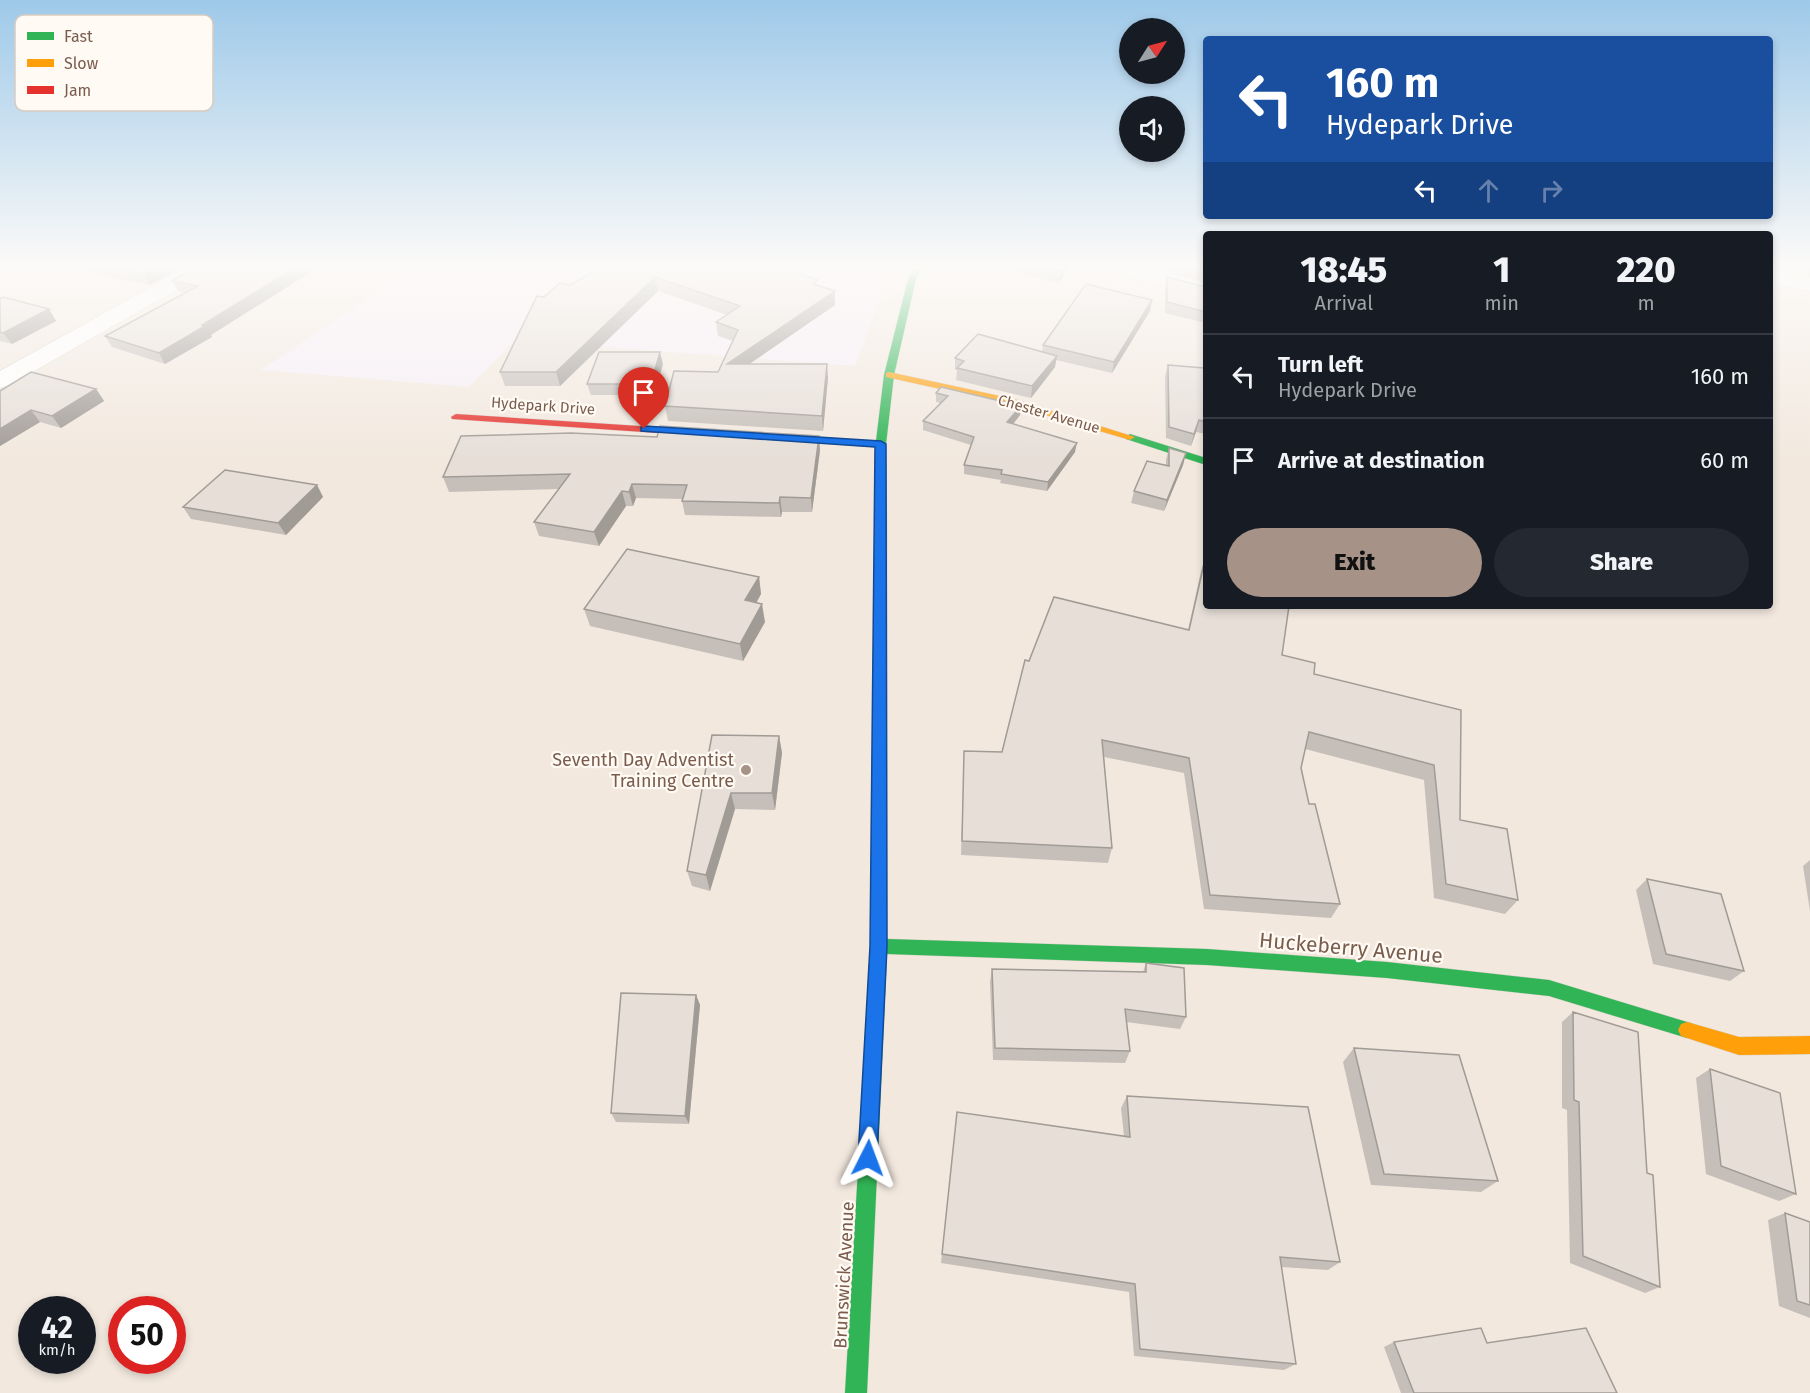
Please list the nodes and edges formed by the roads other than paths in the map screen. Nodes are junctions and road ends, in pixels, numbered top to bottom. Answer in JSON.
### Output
{"nodes":[{"id":1,"x":91,"y":330,"type":"edge"},
{"id":2,"x":900,"y":330,"type":"edge"},
{"id":3,"x":889,"y":375,"type":"junction"},
{"id":4,"x":0,"y":381,"type":"edge"},
{"id":5,"x":456,"y":417,"type":"dead end"},
{"id":6,"x":715,"y":434,"type":"edge"},
{"id":7,"x":762,"y":436,"type":"edge"},
{"id":8,"x":881,"y":444,"type":"junction"},
{"id":9,"x":1203,"y":461,"type":"edge"},
{"id":10,"x":879,"y":946,"type":"junction"},
{"id":11,"x":1810,"y":1045,"type":"edge"},
{"id":12,"x":856,"y":1393,"type":"edge"}],
"edges":[{"from":1,"to":4,"type":"street"},
{"from":2,"to":3,"type":"street","name":"Brunswick Avenue"},
{"from":3,"to":8,"type":"street","name":"Brunswick Avenue"},
{"from":3,"to":9,"type":"street","name":"Chester Avenue"},
{"from":5,"to":6,"type":"street","name":"Hydepark Drive"},
{"from":7,"to":8,"type":"street"},
{"from":8,"to":10,"type":"street","name":"Brunswick Avenue"},
{"from":10,"to":11,"type":"street","name":"Huckeberry Avenue"},
{"from":10,"to":12,"type":"street","name":"Brunswick Avenue"}]}
